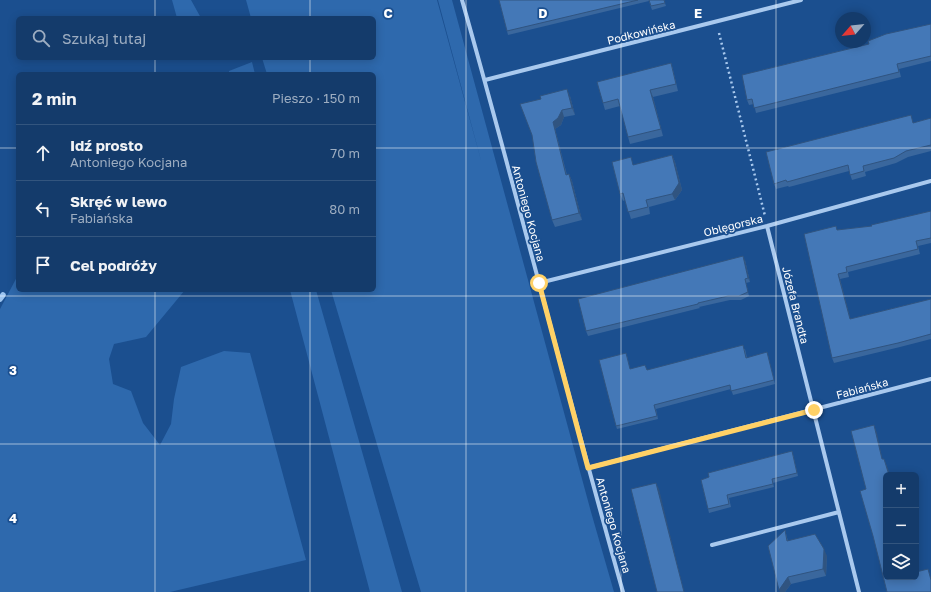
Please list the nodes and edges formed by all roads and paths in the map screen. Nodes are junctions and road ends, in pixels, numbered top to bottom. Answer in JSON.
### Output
{"nodes":[{"id":1,"x":462,"y":0,"type":"edge"},
{"id":2,"x":801,"y":0,"type":"edge"},
{"id":3,"x":781,"y":2,"type":"edge"},
{"id":4,"x":716,"y":22,"type":"junction"},
{"id":5,"x":485,"y":80,"type":"junction"},
{"id":6,"x":931,"y":181,"type":"edge"},
{"id":7,"x":767,"y":226,"type":"junction"},
{"id":8,"x":539,"y":283,"type":"junction"},
{"id":9,"x":931,"y":379,"type":"edge"},
{"id":10,"x":814,"y":410,"type":"junction"},
{"id":11,"x":588,"y":468,"type":"junction"},
{"id":12,"x":839,"y":512,"type":"junction"},
{"id":13,"x":712,"y":545,"type":"dead end"},
{"id":14,"x":623,"y":592,"type":"edge"},
{"id":15,"x":859,"y":592,"type":"edge"}],
"edges":[{"from":1,"to":5,"type":"street","name":"Antoniego Kocjana"},
{"from":2,"to":3,"type":"street","name":"Podkowińska"},
{"from":3,"to":4,"type":"street","name":"Podkowińska"},
{"from":4,"to":5,"type":"street","name":"Podkowińska"},
{"from":4,"to":7,"type":"path"},
{"from":5,"to":8,"type":"street","name":"Antoniego Kocjana"},
{"from":6,"to":7,"type":"street","name":"Oblęgorska"},
{"from":7,"to":8,"type":"street","name":"Oblęgorska"},
{"from":7,"to":10,"type":"street","name":"Józefa Brandta"},
{"from":8,"to":11,"type":"street","name":"Antoniego Kocjana"},
{"from":9,"to":10,"type":"street","name":"Fabiańska"},
{"from":10,"to":11,"type":"street","name":"Fabiańska"},
{"from":10,"to":12,"type":"street","name":"Józefa Brandta"},
{"from":11,"to":14,"type":"street","name":"Antoniego Kocjana"},
{"from":12,"to":13,"type":"street"},
{"from":12,"to":15,"type":"street","name":"Józefa Brandta"}]}
